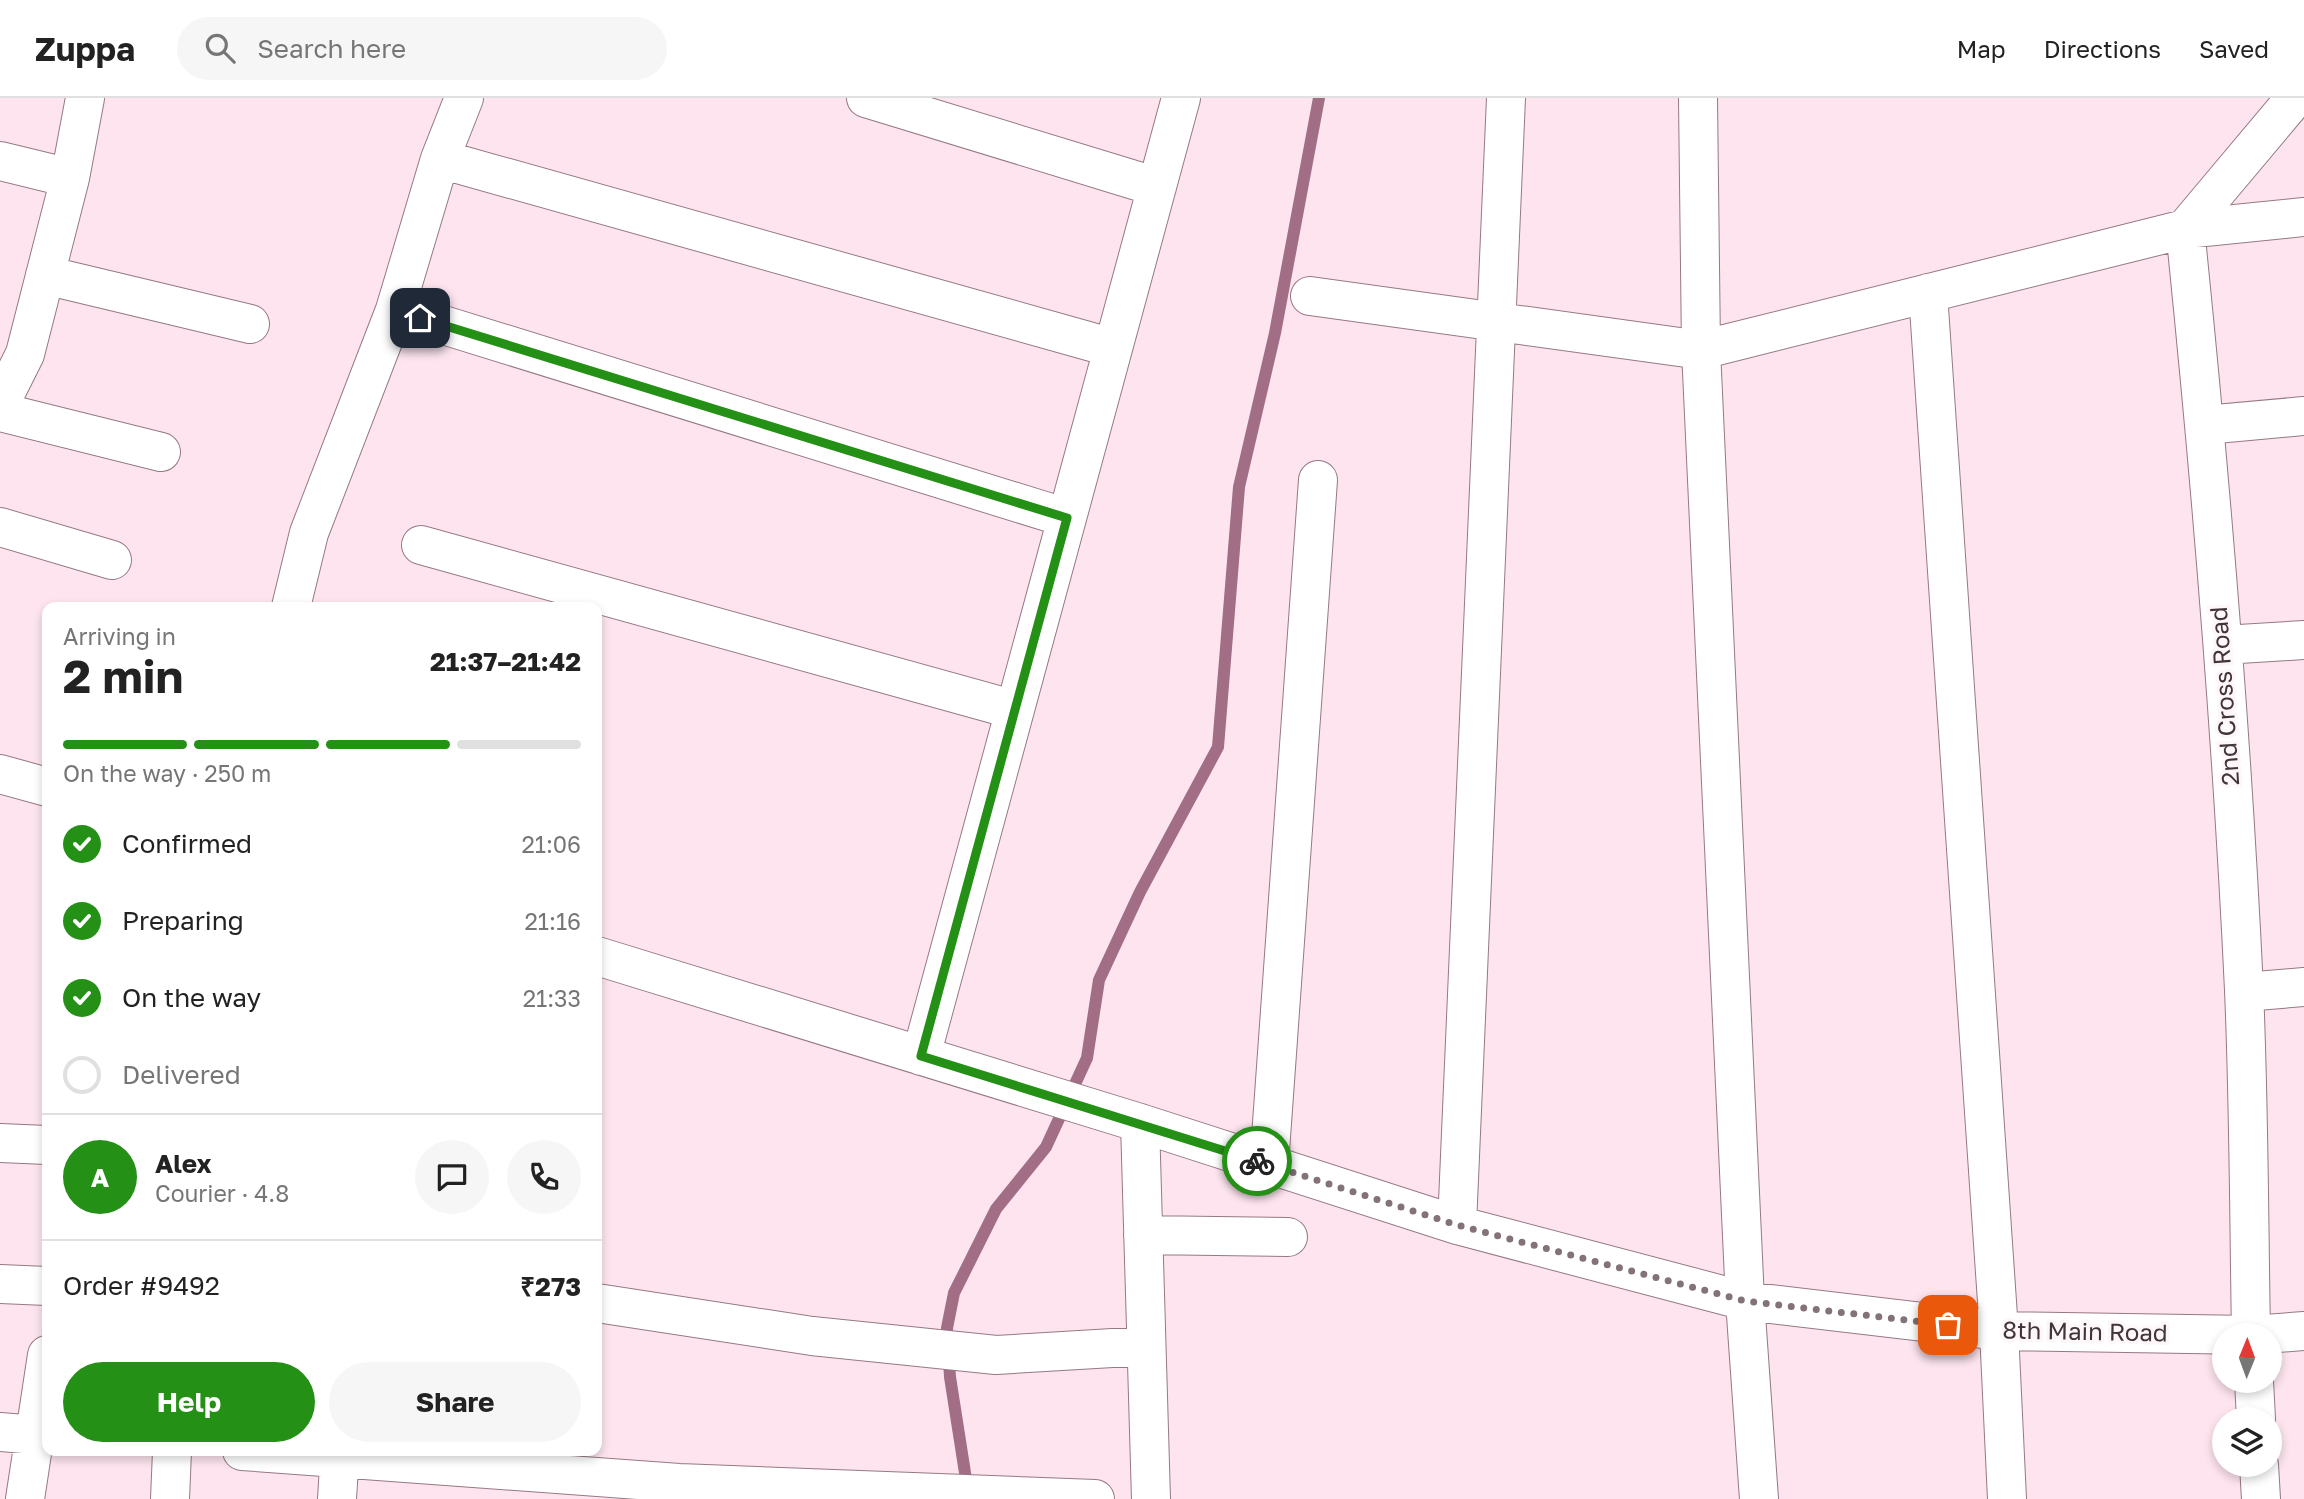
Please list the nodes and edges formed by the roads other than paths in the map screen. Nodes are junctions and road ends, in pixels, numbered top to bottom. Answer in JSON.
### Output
{"nodes":[{"id":1,"x":85,"y":98,"type":"edge"},
{"id":2,"x":464,"y":98,"type":"edge"},
{"id":3,"x":866,"y":98,"type":"edge"},
{"id":4,"x":1181,"y":98,"type":"edge"},
{"id":5,"x":1506,"y":98,"type":"edge"},
{"id":6,"x":1698,"y":98,"type":"edge"},
{"id":7,"x":2295,"y":98,"type":"edge"},
{"id":8,"x":440,"y":159,"type":"junction"},
{"id":9,"x":0,"y":161,"type":"edge"},
{"id":10,"x":70,"y":178,"type":"junction"},
{"id":11,"x":1157,"y":187,"type":"junction"},
{"id":12,"x":2304,"y":217,"type":"edge"},
{"id":13,"x":2185,"y":229,"type":"junction"},
{"id":14,"x":45,"y":275,"type":"junction"},
{"id":15,"x":1928,"y":293,"type":"junction"},
{"id":16,"x":1310,"y":296,"type":"dead end"},
{"id":17,"x":394,"y":310,"type":"junction"},
{"id":18,"x":1496,"y":321,"type":"junction"},
{"id":19,"x":250,"y":324,"type":"dead end"},
{"id":20,"x":1113,"y":348,"type":"junction"},
{"id":21,"x":1701,"y":350,"type":"junction"},
{"id":22,"x":13,"y":351,"type":"edge"},
{"id":23,"x":0,"y":404,"type":"edge"},
{"id":24,"x":0,"y":412,"type":"edge"},
{"id":25,"x":2304,"y":416,"type":"edge"},
{"id":26,"x":2205,"y":425,"type":"junction"},
{"id":27,"x":161,"y":452,"type":"dead end"},
{"id":28,"x":1318,"y":480,"type":"dead end"},
{"id":29,"x":1067,"y":518,"type":"junction"},
{"id":30,"x":0,"y":527,"type":"edge"},
{"id":31,"x":421,"y":545,"type":"dead end"},
{"id":32,"x":112,"y":560,"type":"dead end"},
{"id":33,"x":292,"y":602,"type":"edge"},
{"id":34,"x":2304,"y":640,"type":"edge"},
{"id":35,"x":2223,"y":645,"type":"junction"},
{"id":36,"x":1015,"y":709,"type":"junction"},
{"id":37,"x":0,"y":774,"type":"edge"},
{"id":38,"x":42,"y":786,"type":"edge"},
{"id":39,"x":602,"y":958,"type":"edge"},
{"id":40,"x":2304,"y":986,"type":"edge"},
{"id":41,"x":2244,"y":992,"type":"junction"},
{"id":42,"x":921,"y":1056,"type":"junction"},
{"id":43,"x":1140,"y":1123,"type":"junction"},
{"id":44,"x":0,"y":1143,"type":"edge"},
{"id":45,"x":42,"y":1145,"type":"edge"},
{"id":46,"x":1269,"y":1165,"type":"junction"},
{"id":47,"x":1457,"y":1225,"type":"junction"},
{"id":48,"x":1143,"y":1235,"type":"junction"},
{"id":49,"x":1288,"y":1237,"type":"dead end"},
{"id":50,"x":0,"y":1284,"type":"edge"},
{"id":51,"x":42,"y":1286,"type":"edge"},
{"id":52,"x":1745,"y":1301,"type":"junction"},
{"id":53,"x":602,"y":1304,"type":"edge"},
{"id":54,"x":2251,"y":1323,"type":"edge"},
{"id":55,"x":1999,"y":1331,"type":"junction"},
{"id":56,"x":2304,"y":1331,"type":"edge"},
{"id":57,"x":2282,"y":1333,"type":"edge"},
{"id":58,"x":2212,"y":1334,"type":"edge"},
{"id":59,"x":1146,"y":1346,"type":"junction"},
{"id":60,"x":42,"y":1376,"type":"edge"},
{"id":61,"x":28,"y":1434,"type":"edge"},
{"id":62,"x":172,"y":1456,"type":"edge"},
{"id":63,"x":340,"y":1456,"type":"edge"},
{"id":64,"x":349,"y":1456,"type":"edge"},
{"id":65,"x":2260,"y":1477,"type":"edge"},
{"id":66,"x":473,"y":1484,"type":"edge"},
{"id":67,"x":679,"y":1491,"type":"edge"},
{"id":68,"x":874,"y":1495,"type":"edge"},
{"id":69,"x":25,"y":1499,"type":"edge"},
{"id":70,"x":170,"y":1499,"type":"edge"},
{"id":71,"x":337,"y":1499,"type":"edge"},
{"id":72,"x":1095,"y":1499,"type":"edge"},
{"id":73,"x":1151,"y":1499,"type":"edge"},
{"id":74,"x":1759,"y":1499,"type":"edge"},
{"id":75,"x":2007,"y":1499,"type":"edge"},
{"id":76,"x":2261,"y":1499,"type":"edge"}],
"edges":[{"from":1,"to":10,"type":"street"},
{"from":2,"to":8,"type":"street"},
{"from":3,"to":11,"type":"street"},
{"from":4,"to":11,"type":"street"},
{"from":5,"to":18,"type":"street"},
{"from":6,"to":21,"type":"street"},
{"from":7,"to":13,"type":"street"},
{"from":8,"to":17,"type":"street"},
{"from":8,"to":20,"type":"street"},
{"from":9,"to":10,"type":"street"},
{"from":10,"to":14,"type":"street"},
{"from":11,"to":20,"type":"street"},
{"from":12,"to":13,"type":"street"},
{"from":13,"to":15,"type":"street"},
{"from":13,"to":26,"type":"street","name":"2nd Cross Road"},
{"from":14,"to":19,"type":"street"},
{"from":14,"to":22,"type":"street"},
{"from":15,"to":21,"type":"street"},
{"from":15,"to":55,"type":"street"},
{"from":16,"to":18,"type":"street"},
{"from":17,"to":29,"type":"street"},
{"from":17,"to":33,"type":"street"},
{"from":18,"to":21,"type":"street"},
{"from":18,"to":47,"type":"street"},
{"from":20,"to":29,"type":"street"},
{"from":21,"to":52,"type":"street"},
{"from":22,"to":23,"type":"street"},
{"from":24,"to":27,"type":"street"},
{"from":25,"to":26,"type":"street"},
{"from":26,"to":35,"type":"street","name":"2nd Cross Road"},
{"from":28,"to":46,"type":"street"},
{"from":29,"to":36,"type":"street"},
{"from":30,"to":32,"type":"street"},
{"from":31,"to":36,"type":"street"},
{"from":34,"to":35,"type":"street"},
{"from":35,"to":41,"type":"street","name":"2nd Cross Road"},
{"from":36,"to":42,"type":"street"},
{"from":37,"to":38,"type":"street"},
{"from":39,"to":42,"type":"street","name":"8th Main Road"},
{"from":40,"to":41,"type":"street"},
{"from":41,"to":54,"type":"street","name":"2nd Cross Road"},
{"from":42,"to":43,"type":"street","name":"8th Main Road"},
{"from":43,"to":46,"type":"street","name":"8th Main Road"},
{"from":43,"to":48,"type":"street"},
{"from":44,"to":45,"type":"street"},
{"from":46,"to":47,"type":"street","name":"8th Main Road"},
{"from":47,"to":52,"type":"street","name":"8th Main Road"},
{"from":48,"to":49,"type":"street"},
{"from":48,"to":59,"type":"street"},
{"from":50,"to":51,"type":"street"},
{"from":52,"to":55,"type":"street","name":"8th Main Road"},
{"from":52,"to":74,"type":"street"},
{"from":53,"to":59,"type":"street"},
{"from":55,"to":58,"type":"street","name":"8th Main Road"},
{"from":55,"to":75,"type":"street"},
{"from":56,"to":57,"type":"street","name":"8th Main Road"},
{"from":59,"to":73,"type":"street"},
{"from":60,"to":61,"type":"street"},
{"from":61,"to":69,"type":"street"},
{"from":62,"to":70,"type":"street"},
{"from":63,"to":71,"type":"street"},
{"from":64,"to":66,"type":"street"},
{"from":65,"to":76,"type":"street"},
{"from":66,"to":67,"type":"street"},
{"from":67,"to":68,"type":"street"},
{"from":68,"to":72,"type":"street"}]}
